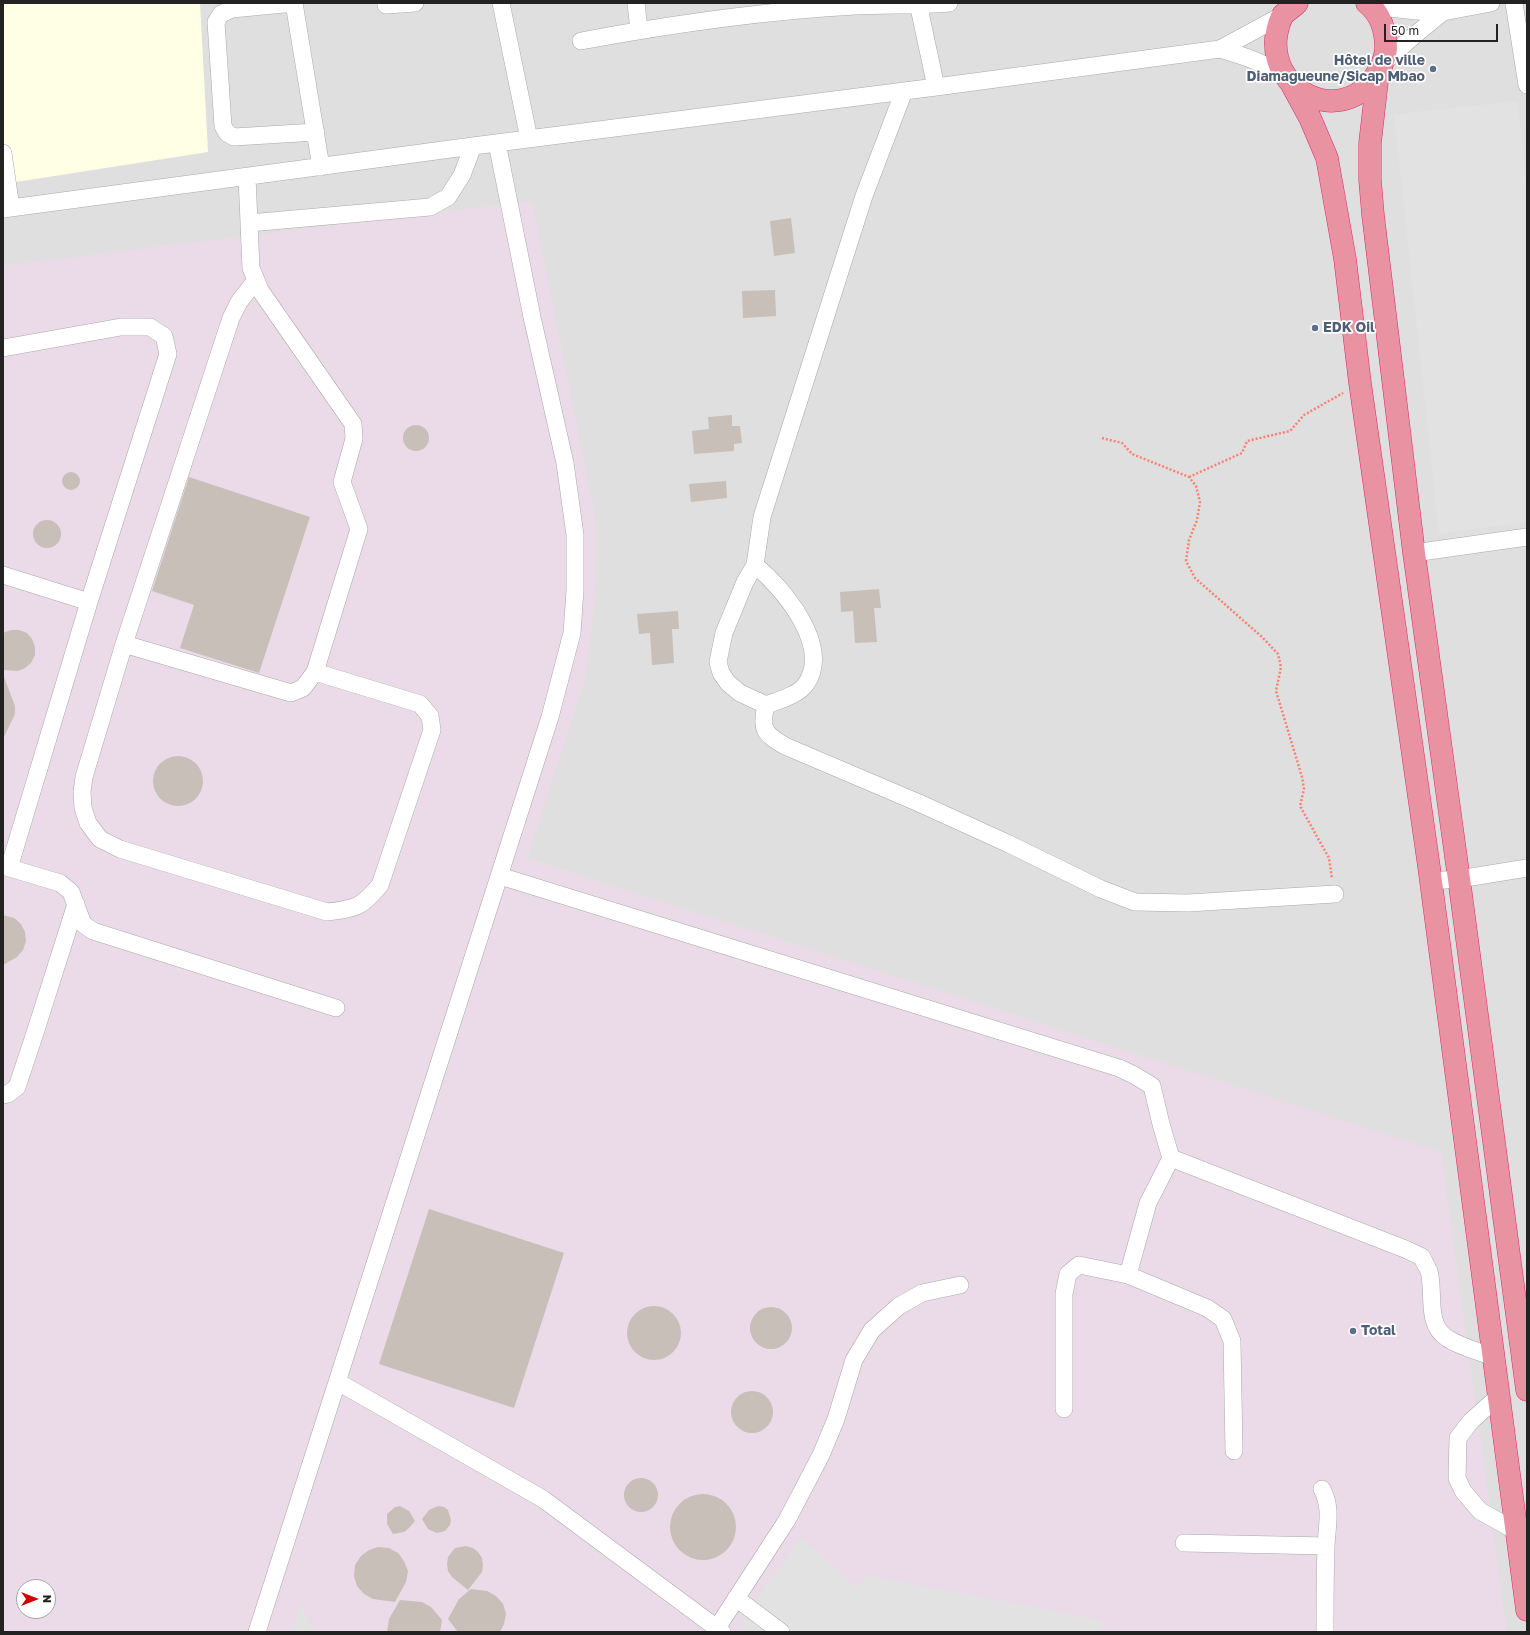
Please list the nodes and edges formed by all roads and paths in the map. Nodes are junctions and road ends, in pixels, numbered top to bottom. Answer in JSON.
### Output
{"nodes":[{"id":1,"x":294,"y":3,"type":"edge"},
{"id":2,"x":415,"y":3,"type":"edge"},
{"id":3,"x":501,"y":3,"type":"edge"},
{"id":4,"x":636,"y":3,"type":"edge"},
{"id":5,"x":949,"y":3,"type":"edge"},
{"id":6,"x":1491,"y":3,"type":"edge"},
{"id":7,"x":1514,"y":3,"type":"edge"},
{"id":8,"x":856,"y":4,"type":"edge"},
{"id":9,"x":918,"y":4,"type":"edge"},
{"id":10,"x":1369,"y":4,"type":"edge"},
{"id":11,"x":386,"y":5,"type":"dead end"},
{"id":12,"x":1290,"y":9,"type":"edge"},
{"id":13,"x":1443,"y":12,"type":"junction"},
{"id":14,"x":639,"y":30,"type":"junction"},
{"id":15,"x":582,"y":41,"type":"dead end"},
{"id":16,"x":1220,"y":49,"type":"junction"},
{"id":17,"x":1380,"y":69,"type":"junction"},
{"id":18,"x":1289,"y":81,"type":"junction"},
{"id":19,"x":1527,"y":85,"type":"edge"},
{"id":20,"x":936,"y":87,"type":"junction"},
{"id":21,"x":904,"y":91,"type":"junction"},
{"id":22,"x":316,"y":132,"type":"junction"},
{"id":23,"x":529,"y":139,"type":"junction"},
{"id":24,"x":496,"y":143,"type":"junction"},
{"id":25,"x":473,"y":146,"type":"junction"},
{"id":26,"x":3,"y":153,"type":"edge"},
{"id":27,"x":321,"y":167,"type":"junction"},
{"id":28,"x":248,"y":177,"type":"junction"},
{"id":29,"x":7,"y":209,"type":"edge"},
{"id":30,"x":248,"y":223,"type":"junction"},
{"id":31,"x":256,"y":280,"type":"junction"},
{"id":32,"x":3,"y":348,"type":"edge"},
{"id":33,"x":1360,"y":383,"type":"junction"},
{"id":34,"x":1102,"y":438,"type":"dead end"},
{"id":35,"x":1189,"y":478,"type":"junction"},
{"id":36,"x":1527,"y":537,"type":"edge"},
{"id":37,"x":1414,"y":553,"type":"junction"},
{"id":38,"x":755,"y":565,"type":"junction"},
{"id":39,"x":3,"y":575,"type":"edge"},
{"id":40,"x":89,"y":602,"type":"junction"},
{"id":41,"x":124,"y":644,"type":"junction"},
{"id":42,"x":315,"y":672,"type":"junction"},
{"id":43,"x":766,"y":705,"type":"junction"},
{"id":44,"x":6,"y":867,"type":"edge"},
{"id":45,"x":1527,"y":868,"type":"edge"},
{"id":46,"x":500,"y":876,"type":"junction"},
{"id":47,"x":1459,"y":879,"type":"junction"},
{"id":48,"x":1430,"y":881,"type":"junction"},
{"id":49,"x":1335,"y":894,"type":"joint"},
{"id":50,"x":76,"y":904,"type":"junction"},
{"id":51,"x":336,"y":1008,"type":"dead end"},
{"id":52,"x":3,"y":1095,"type":"edge"},
{"id":53,"x":1170,"y":1158,"type":"junction"},
{"id":54,"x":1128,"y":1275,"type":"junction"},
{"id":55,"x":960,"y":1285,"type":"dead end"},
{"id":56,"x":1493,"y":1357,"type":"junction"},
{"id":57,"x":338,"y":1382,"type":"junction"},
{"id":58,"x":1527,"y":1390,"type":"edge"},
{"id":59,"x":1498,"y":1397,"type":"junction"},
{"id":60,"x":1064,"y":1409,"type":"dead end"},
{"id":61,"x":1234,"y":1451,"type":"dead end"},
{"id":62,"x":1322,"y":1489,"type":"dead end"},
{"id":63,"x":1516,"y":1531,"type":"junction"},
{"id":64,"x":1184,"y":1543,"type":"dead end"},
{"id":65,"x":1326,"y":1546,"type":"junction"},
{"id":66,"x":736,"y":1598,"type":"junction"},
{"id":67,"x":1527,"y":1610,"type":"edge"},
{"id":68,"x":719,"y":1630,"type":"edge"},
{"id":69,"x":257,"y":1632,"type":"edge"},
{"id":70,"x":782,"y":1632,"type":"edge"},
{"id":71,"x":1325,"y":1632,"type":"edge"}],
"edges":[{"from":1,"to":22,"type":"street"},
{"from":1,"to":22,"type":"street"},
{"from":2,"to":11,"type":"street"},
{"from":3,"to":23,"type":"street"},
{"from":4,"to":14,"type":"street"},
{"from":5,"to":9,"type":"street"},
{"from":6,"to":13,"type":"street"},
{"from":7,"to":19,"type":"street"},
{"from":8,"to":9,"type":"street"},
{"from":8,"to":14,"type":"street"},
{"from":9,"to":20,"type":"street"},
{"from":10,"to":13,"type":"street"},
{"from":10,"to":17,"type":"highway"},
{"from":12,"to":16,"type":"street"},
{"from":12,"to":18,"type":"highway"},
{"from":13,"to":17,"type":"street"},
{"from":14,"to":15,"type":"street"},
{"from":16,"to":18,"type":"street"},
{"from":16,"to":20,"type":"street"},
{"from":17,"to":18,"type":"highway"},
{"from":17,"to":37,"type":"highway"},
{"from":18,"to":33,"type":"highway"},
{"from":20,"to":21,"type":"street"},
{"from":21,"to":23,"type":"street"},
{"from":21,"to":38,"type":"street"},
{"from":22,"to":27,"type":"street"},
{"from":23,"to":24,"type":"street"},
{"from":24,"to":25,"type":"street"},
{"from":24,"to":46,"type":"street"},
{"from":25,"to":27,"type":"street"},
{"from":25,"to":30,"type":"street"},
{"from":26,"to":29,"type":"street"},
{"from":27,"to":28,"type":"street"},
{"from":28,"to":29,"type":"street"},
{"from":28,"to":30,"type":"street"},
{"from":30,"to":31,"type":"street"},
{"from":31,"to":41,"type":"street"},
{"from":31,"to":42,"type":"street"},
{"from":32,"to":40,"type":"street"},
{"from":33,"to":35,"type":"path"},
{"from":33,"to":48,"type":"highway"},
{"from":34,"to":35,"type":"path"},
{"from":35,"to":49,"type":"path"},
{"from":36,"to":37,"type":"street"},
{"from":37,"to":47,"type":"highway"},
{"from":38,"to":43,"type":"street"},
{"from":38,"to":43,"type":"street"},
{"from":39,"to":40,"type":"street"},
{"from":40,"to":44,"type":"street"},
{"from":41,"to":42,"type":"street"},
{"from":41,"to":42,"type":"street"},
{"from":43,"to":49,"type":"street"},
{"from":44,"to":50,"type":"street"},
{"from":45,"to":47,"type":"street"},
{"from":46,"to":53,"type":"street"},
{"from":46,"to":57,"type":"street"},
{"from":47,"to":48,"type":"street"},
{"from":47,"to":58,"type":"highway"},
{"from":48,"to":56,"type":"highway"},
{"from":50,"to":51,"type":"street"},
{"from":50,"to":52,"type":"street"},
{"from":53,"to":54,"type":"street"},
{"from":53,"to":56,"type":"street"},
{"from":54,"to":60,"type":"street"},
{"from":54,"to":61,"type":"street"},
{"from":55,"to":66,"type":"street"},
{"from":56,"to":59,"type":"highway"},
{"from":57,"to":68,"type":"street"},
{"from":57,"to":69,"type":"street"},
{"from":59,"to":63,"type":"highway"},
{"from":59,"to":63,"type":"street"},
{"from":62,"to":65,"type":"street"},
{"from":63,"to":67,"type":"highway"},
{"from":64,"to":65,"type":"street"},
{"from":65,"to":71,"type":"street"},
{"from":66,"to":68,"type":"street"},
{"from":66,"to":70,"type":"street"}]}
